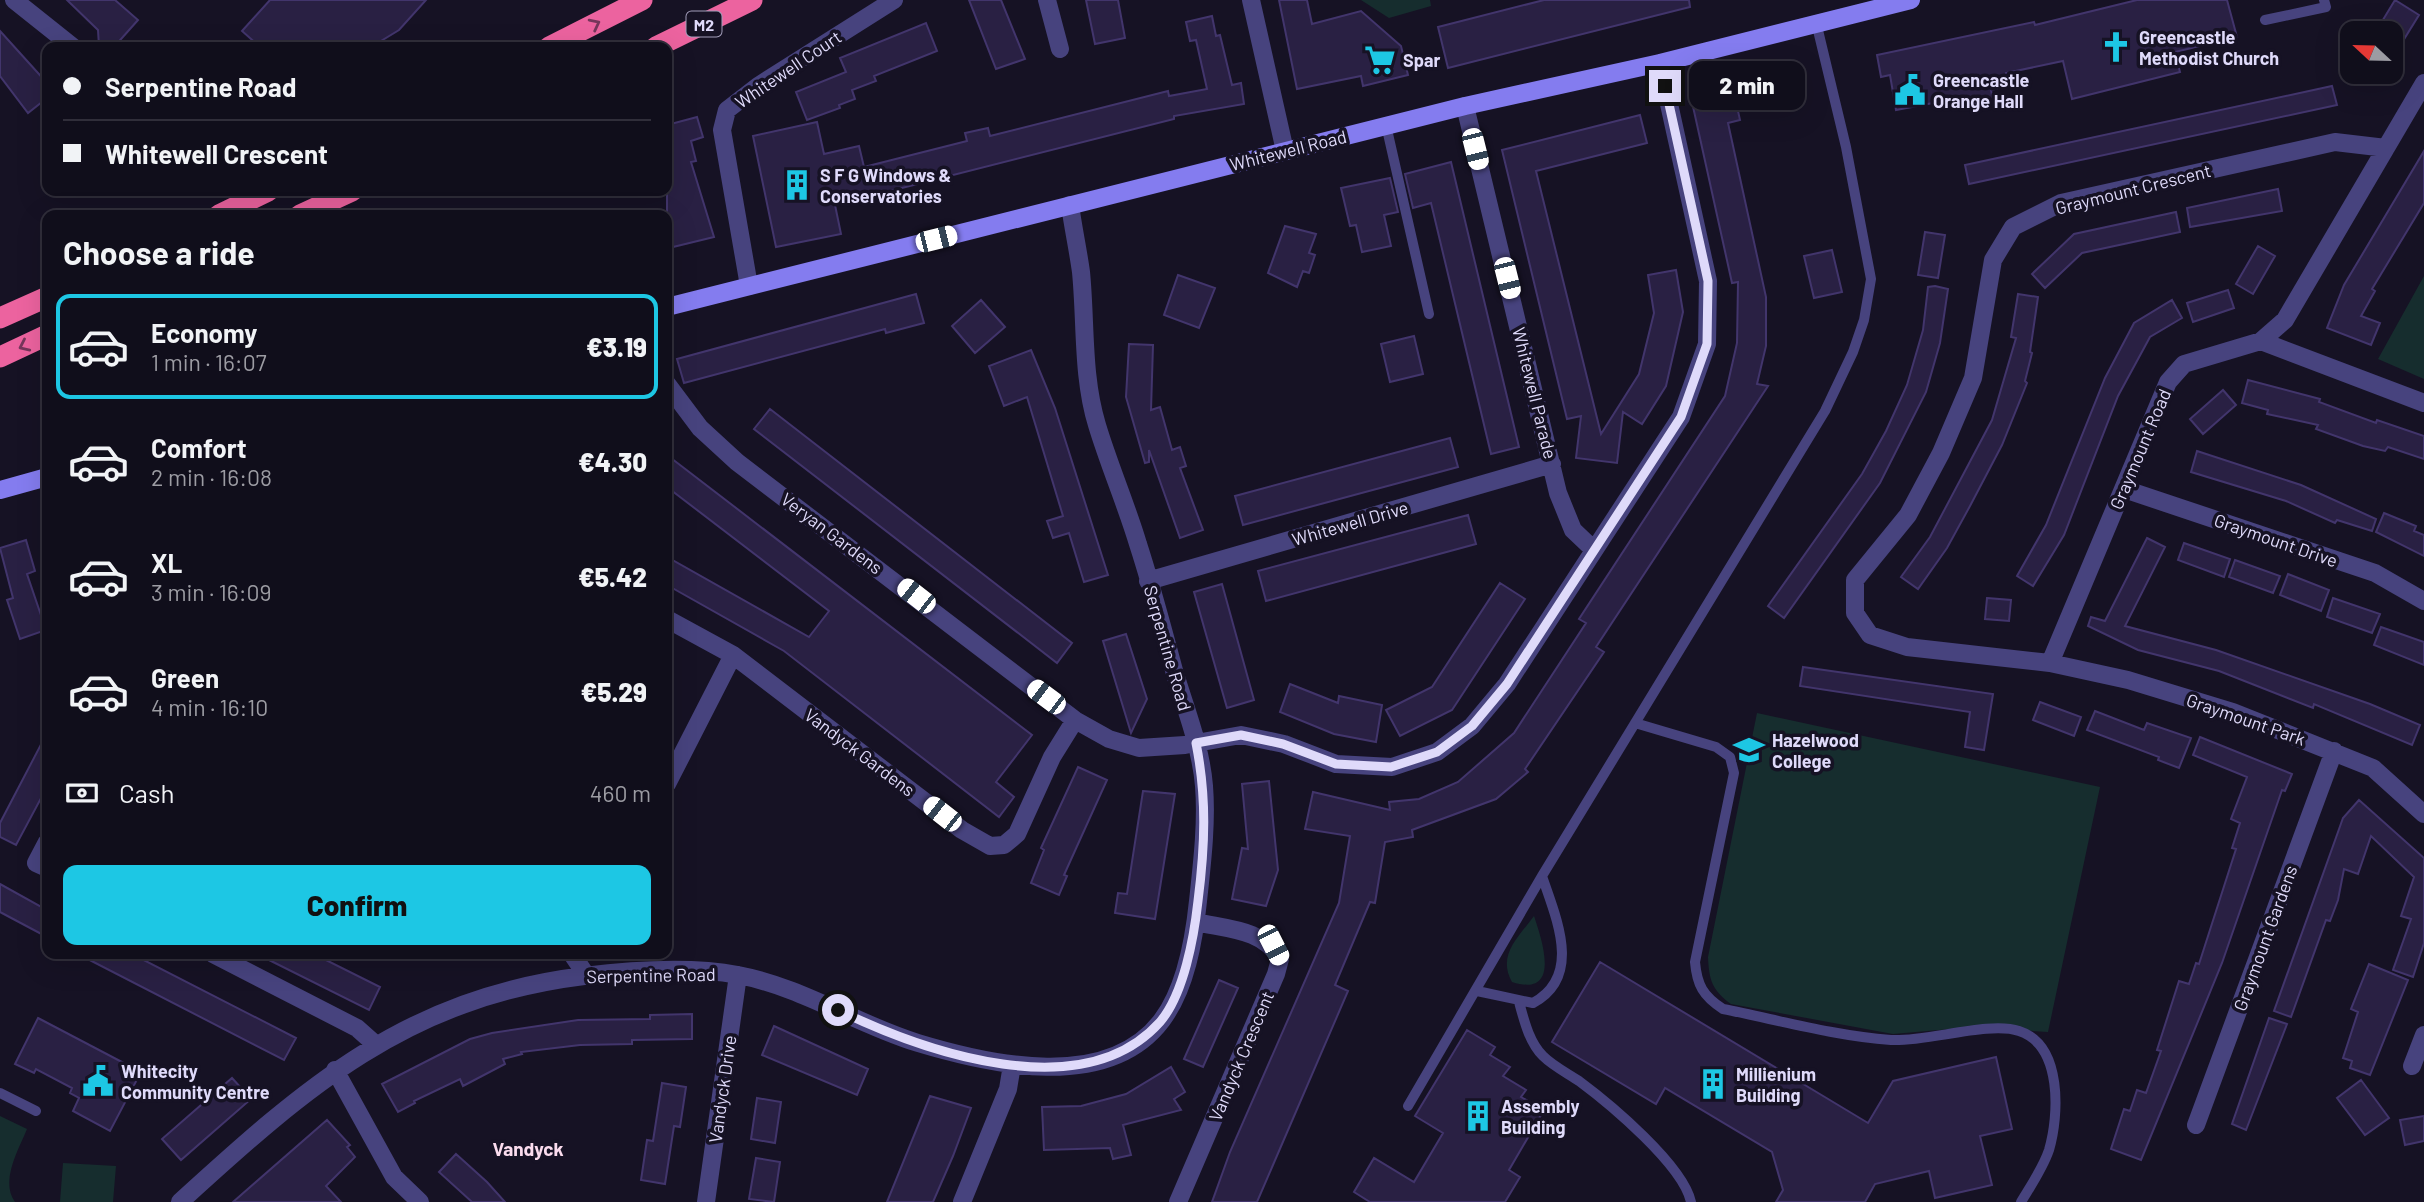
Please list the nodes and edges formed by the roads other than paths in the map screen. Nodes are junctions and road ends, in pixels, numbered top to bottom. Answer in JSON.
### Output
{"nodes":[{"id":1,"x":14,"y":0,"type":"edge"},
{"id":2,"x":642,"y":0,"type":"edge"},
{"id":3,"x":752,"y":0,"type":"edge"},
{"id":4,"x":765,"y":0,"type":"edge"},
{"id":5,"x":894,"y":0,"type":"edge"},
{"id":6,"x":1047,"y":0,"type":"edge"},
{"id":7,"x":1251,"y":0,"type":"edge"},
{"id":8,"x":1911,"y":0,"type":"edge"},
{"id":9,"x":2324,"y":0,"type":"edge"},
{"id":10,"x":719,"y":18,"type":"junction"},
{"id":11,"x":2265,"y":20,"type":"dead end"},
{"id":12,"x":1816,"y":22,"type":"junction"},
{"id":13,"x":67,"y":42,"type":"edge"},
{"id":14,"x":559,"y":42,"type":"edge"},
{"id":15,"x":667,"y":42,"type":"edge"},
{"id":16,"x":1060,"y":49,"type":"dead end"},
{"id":17,"x":1660,"y":63,"type":"junction"},
{"id":18,"x":2424,"y":83,"type":"edge"},
{"id":19,"x":1465,"y":106,"type":"junction"},
{"id":20,"x":1386,"y":125,"type":"junction"},
{"id":21,"x":2386,"y":148,"type":"junction"},
{"id":22,"x":1285,"y":151,"type":"junction"},
{"id":23,"x":258,"y":196,"type":"edge"},
{"id":24,"x":341,"y":196,"type":"edge"},
{"id":25,"x":1070,"y":205,"type":"junction"},
{"id":26,"x":229,"y":210,"type":"edge"},
{"id":27,"x":311,"y":210,"type":"edge"},
{"id":28,"x":749,"y":286,"type":"junction"},
{"id":29,"x":42,"y":299,"type":"edge"},
{"id":30,"x":672,"y":306,"type":"edge"},
{"id":31,"x":1429,"y":314,"type":"dead end"},
{"id":32,"x":0,"y":318,"type":"edge"},
{"id":33,"x":42,"y":337,"type":"edge"},
{"id":34,"x":2261,"y":341,"type":"junction"},
{"id":35,"x":0,"y":357,"type":"edge"},
{"id":36,"x":672,"y":391,"type":"edge"},
{"id":37,"x":2424,"y":403,"type":"edge"},
{"id":38,"x":1552,"y":464,"type":"junction"},
{"id":39,"x":42,"y":478,"type":"edge"},
{"id":40,"x":2124,"y":489,"type":"junction"},
{"id":41,"x":0,"y":490,"type":"edge"},
{"id":42,"x":1593,"y":549,"type":"junction"},
{"id":43,"x":1148,"y":581,"type":"junction"},
{"id":44,"x":2424,"y":601,"type":"edge"},
{"id":45,"x":672,"y":622,"type":"edge"},
{"id":46,"x":733,"y":655,"type":"junction"},
{"id":47,"x":2050,"y":663,"type":"junction"},
{"id":48,"x":1074,"y":720,"type":"junction"},
{"id":49,"x":1635,"y":723,"type":"junction"},
{"id":50,"x":1196,"y":743,"type":"junction"},
{"id":51,"x":2334,"y":751,"type":"junction"},
{"id":52,"x":672,"y":774,"type":"edge"},
{"id":53,"x":2424,"y":814,"type":"edge"},
{"id":54,"x":42,"y":852,"type":"edge"},
{"id":55,"x":42,"y":866,"type":"edge"},
{"id":56,"x":1542,"y":876,"type":"junction"},
{"id":57,"x":1196,"y":922,"type":"junction"},
{"id":58,"x":224,"y":959,"type":"edge"},
{"id":59,"x":575,"y":959,"type":"edge"},
{"id":60,"x":586,"y":975,"type":"junction"},
{"id":61,"x":738,"y":975,"type":"junction"},
{"id":62,"x":1477,"y":991,"type":"junction"},
{"id":63,"x":1519,"y":1002,"type":"junction"},
{"id":64,"x":2424,"y":1035,"type":"edge"},
{"id":65,"x":375,"y":1044,"type":"junction"},
{"id":66,"x":1012,"y":1065,"type":"junction"},
{"id":67,"x":2412,"y":1066,"type":"dead end"},
{"id":68,"x":335,"y":1070,"type":"junction"},
{"id":69,"x":0,"y":1093,"type":"edge"},
{"id":70,"x":1408,"y":1106,"type":"dead end"},
{"id":71,"x":36,"y":1111,"type":"dead end"},
{"id":72,"x":2196,"y":1125,"type":"dead end"},
{"id":73,"x":180,"y":1202,"type":"edge"},
{"id":74,"x":420,"y":1202,"type":"edge"},
{"id":75,"x":706,"y":1202,"type":"edge"},
{"id":76,"x":962,"y":1202,"type":"edge"},
{"id":77,"x":1178,"y":1202,"type":"edge"},
{"id":78,"x":1691,"y":1202,"type":"edge"},
{"id":79,"x":2021,"y":1202,"type":"edge"}],
"edges":[{"from":1,"to":13,"type":"street"},
{"from":14,"to":2,"type":"highway","one_way":true},
{"from":3,"to":10,"type":"highway","number":"M2"},
{"from":4,"to":10,"type":"highway"},
{"from":5,"to":28,"type":"street","name":"Whitewell Court"},
{"from":6,"to":16,"type":"street"},
{"from":7,"to":22,"type":"street"},
{"from":8,"to":12,"type":"street","name":"Whitewell Road"},
{"from":9,"to":11,"type":"lane"},
{"from":10,"to":15,"type":"highway","number":"M2"},
{"from":12,"to":17,"type":"street","name":"Whitewell Road"},
{"from":12,"to":49,"type":"lane"},
{"from":17,"to":19,"type":"street","name":"Whitewell Road"},
{"from":17,"to":42,"type":"street","name":"Veryan Gardens"},
{"from":18,"to":21,"type":"street","name":"Graymount Road"},
{"from":19,"to":20,"type":"street","name":"Whitewell Road"},
{"from":19,"to":38,"type":"street","name":"Whitewell Parade"},
{"from":20,"to":22,"type":"street","name":"Whitewell Road"},
{"from":20,"to":31,"type":"lane"},
{"from":21,"to":34,"type":"street","name":"Graymount Road"},
{"from":21,"to":47,"type":"street","name":"Graymount Crescent"},
{"from":22,"to":25,"type":"street","name":"Whitewell Road"},
{"from":23,"to":26,"type":"highway"},
{"from":24,"to":27,"type":"highway"},
{"from":25,"to":28,"type":"street","name":"Whitewell Road"},
{"from":25,"to":43,"type":"street","name":"Serpentine Road"},
{"from":28,"to":30,"type":"street","name":"Whitewell Road"},
{"from":29,"to":32,"type":"highway"},
{"from":33,"to":35,"type":"highway","one_way":true},
{"from":34,"to":37,"type":"street"},
{"from":34,"to":40,"type":"street","name":"Graymount Road"},
{"from":36,"to":48,"type":"street","name":"Veryan Gardens"},
{"from":38,"to":42,"type":"street","name":"Whitewell Parade"},
{"from":38,"to":43,"type":"street","name":"Whitewell Drive"},
{"from":39,"to":41,"type":"street"},
{"from":40,"to":44,"type":"street","name":"Graymount Drive"},
{"from":40,"to":47,"type":"street","name":"Graymount Road"},
{"from":42,"to":50,"type":"street","name":"Veryan Gardens"},
{"from":43,"to":50,"type":"street","name":"Serpentine Road"},
{"from":45,"to":46,"type":"street","name":"Vandyck Gardens"},
{"from":46,"to":48,"type":"street","name":"Vandyck Gardens"},
{"from":46,"to":52,"type":"street"},
{"from":47,"to":51,"type":"street","name":"Graymount Park"},
{"from":48,"to":50,"type":"street","name":"Veryan Gardens"},
{"from":49,"to":56,"type":"lane"},
{"from":49,"to":79,"type":"lane"},
{"from":50,"to":57,"type":"street","name":"Serpentine Road"},
{"from":51,"to":53,"type":"street","name":"Graymount Park"},
{"from":51,"to":72,"type":"street","name":"Graymount Gardens"},
{"from":54,"to":55,"type":"street"},
{"from":56,"to":62,"type":"lane"},
{"from":56,"to":63,"type":"lane"},
{"from":57,"to":66,"type":"street","name":"Serpentine Road"},
{"from":57,"to":77,"type":"street","name":"Vandyck Crescent"},
{"from":58,"to":65,"type":"street"},
{"from":59,"to":60,"type":"street"},
{"from":60,"to":61,"type":"street","name":"Serpentine Road"},
{"from":60,"to":65,"type":"street","name":"Serpentine Road"},
{"from":61,"to":66,"type":"street","name":"Serpentine Road"},
{"from":61,"to":75,"type":"street","name":"Vandyck Drive"},
{"from":62,"to":63,"type":"lane"},
{"from":62,"to":70,"type":"lane"},
{"from":63,"to":78,"type":"lane"},
{"from":64,"to":67,"type":"street"},
{"from":65,"to":68,"type":"street","name":"Serpentine Road"},
{"from":66,"to":76,"type":"street"},
{"from":68,"to":73,"type":"street","name":"Serpentine Road"},
{"from":68,"to":74,"type":"street"},
{"from":69,"to":71,"type":"lane"}]}
